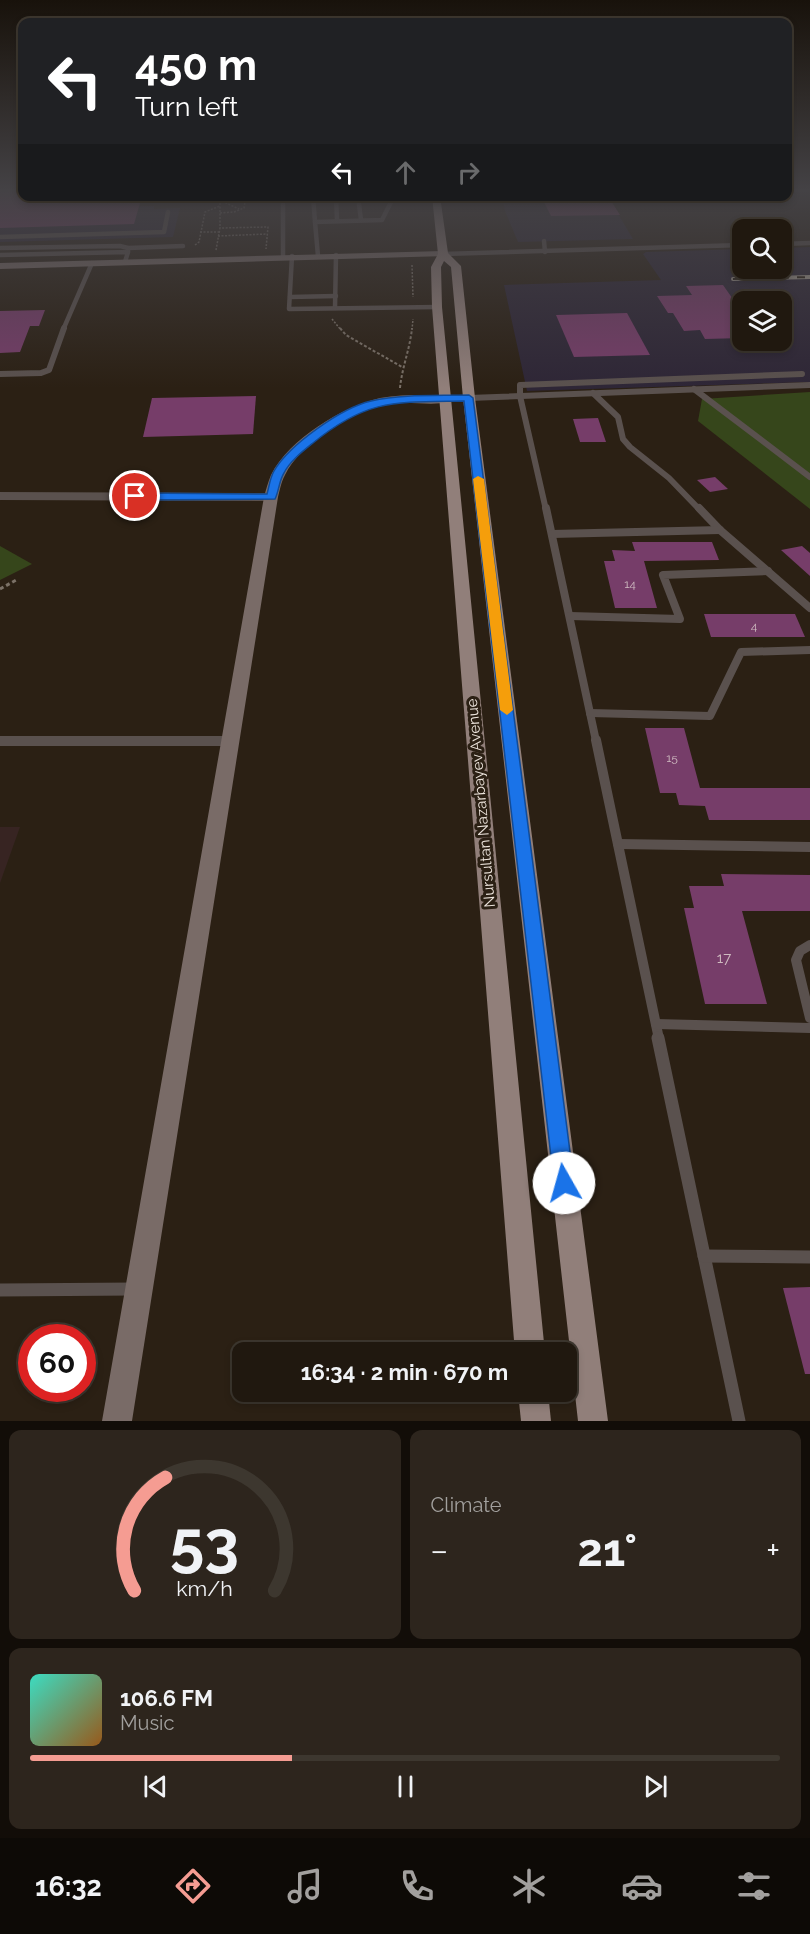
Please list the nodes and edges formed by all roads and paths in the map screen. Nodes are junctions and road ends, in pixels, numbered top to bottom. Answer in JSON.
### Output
{"nodes":[{"id":1,"x":122,"y":255,"type":"edge"},
{"id":2,"x":197,"y":255,"type":"edge"},
{"id":3,"x":330,"y":255,"type":"edge"},
{"id":4,"x":336,"y":255,"type":"edge"},
{"id":5,"x":410,"y":255,"type":"edge"},
{"id":6,"x":442,"y":255,"type":"edge"},
{"id":7,"x":444,"y":255,"type":"edge"},
{"id":8,"x":318,"y":256,"type":"joint"},
{"id":9,"x":288,"y":257,"type":"junction"},
{"id":10,"x":92,"y":263,"type":"junction"},
{"id":11,"x":0,"y":266,"type":"edge"},
{"id":12,"x":336,"y":296,"type":"junction"},
{"id":13,"x":290,"y":297,"type":"junction"},
{"id":14,"x":437,"y":307,"type":"junction"},
{"id":15,"x":323,"y":308,"type":"junction"},
{"id":16,"x":336,"y":308,"type":"junction"},
{"id":17,"x":414,"y":308,"type":"junction"},
{"id":18,"x":402,"y":367,"type":"junction"},
{"id":19,"x":0,"y":374,"type":"edge"},
{"id":20,"x":802,"y":374,"type":"dead end"},
{"id":21,"x":810,"y":385,"type":"edge"},
{"id":22,"x":694,"y":389,"type":"junction"},
{"id":23,"x":593,"y":393,"type":"junction"},
{"id":24,"x":520,"y":396,"type":"junction"},
{"id":25,"x":469,"y":398,"type":"junction"},
{"id":26,"x":400,"y":399,"type":"junction"},
{"id":27,"x":446,"y":399,"type":"junction"},
{"id":28,"x":810,"y":477,"type":"edge"},
{"id":29,"x":0,"y":496,"type":"edge"},
{"id":30,"x":271,"y":497,"type":"junction"},
{"id":31,"x":720,"y":530,"type":"junction"},
{"id":32,"x":552,"y":534,"type":"junction"},
{"id":33,"x":768,"y":571,"type":"junction"},
{"id":34,"x":18,"y":579,"type":"dead end"},
{"id":35,"x":0,"y":588,"type":"edge"},
{"id":36,"x":810,"y":608,"type":"edge"},
{"id":37,"x":570,"y":616,"type":"junction"},
{"id":38,"x":810,"y":650,"type":"edge"},
{"id":39,"x":590,"y":713,"type":"junction"},
{"id":40,"x":0,"y":741,"type":"edge"},
{"id":41,"x":230,"y":741,"type":"junction"},
{"id":42,"x":618,"y":844,"type":"junction"},
{"id":43,"x":810,"y":847,"type":"edge"},
{"id":44,"x":810,"y":945,"type":"edge"},
{"id":45,"x":810,"y":1018,"type":"edge"},
{"id":46,"x":656,"y":1024,"type":"junction"},
{"id":47,"x":810,"y":1028,"type":"edge"},
{"id":48,"x":704,"y":1256,"type":"junction"},
{"id":49,"x":810,"y":1257,"type":"edge"},
{"id":50,"x":139,"y":1289,"type":"junction"},
{"id":51,"x":0,"y":1290,"type":"edge"},
{"id":52,"x":529,"y":1342,"type":"edge"},
{"id":53,"x":534,"y":1402,"type":"edge"},
{"id":54,"x":117,"y":1421,"type":"edge"},
{"id":55,"x":536,"y":1421,"type":"edge"},
{"id":56,"x":593,"y":1421,"type":"edge"},
{"id":57,"x":739,"y":1421,"type":"edge"}],
"edges":[{"from":1,"to":10,"type":"street"},
{"from":2,"to":9,"type":"street"},
{"from":3,"to":8,"type":"street"},
{"from":4,"to":12,"type":"lane"},
{"from":5,"to":17,"type":"path"},
{"from":6,"to":14,"type":"main road","name":"Nursultan Nazarbayev Avenue"},
{"from":7,"to":25,"type":"main road","name":"Nursultan Nazarbayev Avenue"},
{"from":8,"to":9,"type":"street"},
{"from":9,"to":13,"type":"lane"},
{"from":10,"to":11,"type":"street"},
{"from":10,"to":19,"type":"lane"},
{"from":12,"to":13,"type":"lane"},
{"from":12,"to":16,"type":"lane"},
{"from":13,"to":15,"type":"lane"},
{"from":14,"to":17,"type":"lane"},
{"from":14,"to":27,"type":"main road","name":"Nursultan Nazarbayev Avenue"},
{"from":15,"to":16,"type":"lane"},
{"from":15,"to":18,"type":"path"},
{"from":16,"to":17,"type":"lane"},
{"from":17,"to":18,"type":"path"},
{"from":18,"to":26,"type":"path"},
{"from":20,"to":24,"type":"lane"},
{"from":21,"to":22,"type":"lane"},
{"from":22,"to":23,"type":"lane"},
{"from":22,"to":28,"type":"lane"},
{"from":23,"to":24,"type":"lane"},
{"from":23,"to":31,"type":"lane"},
{"from":24,"to":25,"type":"lane"},
{"from":24,"to":32,"type":"lane"},
{"from":25,"to":27,"type":"main road"},
{"from":25,"to":56,"type":"main road","name":"Nursultan Nazarbayev Avenue"},
{"from":26,"to":27,"type":"street"},
{"from":26,"to":30,"type":"street"},
{"from":27,"to":52,"type":"main road","name":"Nursultan Nazarbayev Avenue"},
{"from":29,"to":30,"type":"street"},
{"from":30,"to":41,"type":"street"},
{"from":31,"to":32,"type":"lane"},
{"from":31,"to":33,"type":"lane"},
{"from":32,"to":37,"type":"lane"},
{"from":33,"to":36,"type":"lane"},
{"from":33,"to":37,"type":"lane"},
{"from":34,"to":35,"type":"path"},
{"from":37,"to":39,"type":"lane"},
{"from":38,"to":39,"type":"lane"},
{"from":39,"to":42,"type":"lane"},
{"from":40,"to":41,"type":"lane"},
{"from":41,"to":50,"type":"street"},
{"from":42,"to":43,"type":"lane"},
{"from":42,"to":46,"type":"lane"},
{"from":44,"to":45,"type":"lane"},
{"from":46,"to":47,"type":"lane"},
{"from":46,"to":48,"type":"lane"},
{"from":48,"to":49,"type":"lane"},
{"from":48,"to":57,"type":"lane"},
{"from":50,"to":51,"type":"lane"},
{"from":50,"to":54,"type":"street"},
{"from":53,"to":55,"type":"main road"}]}
